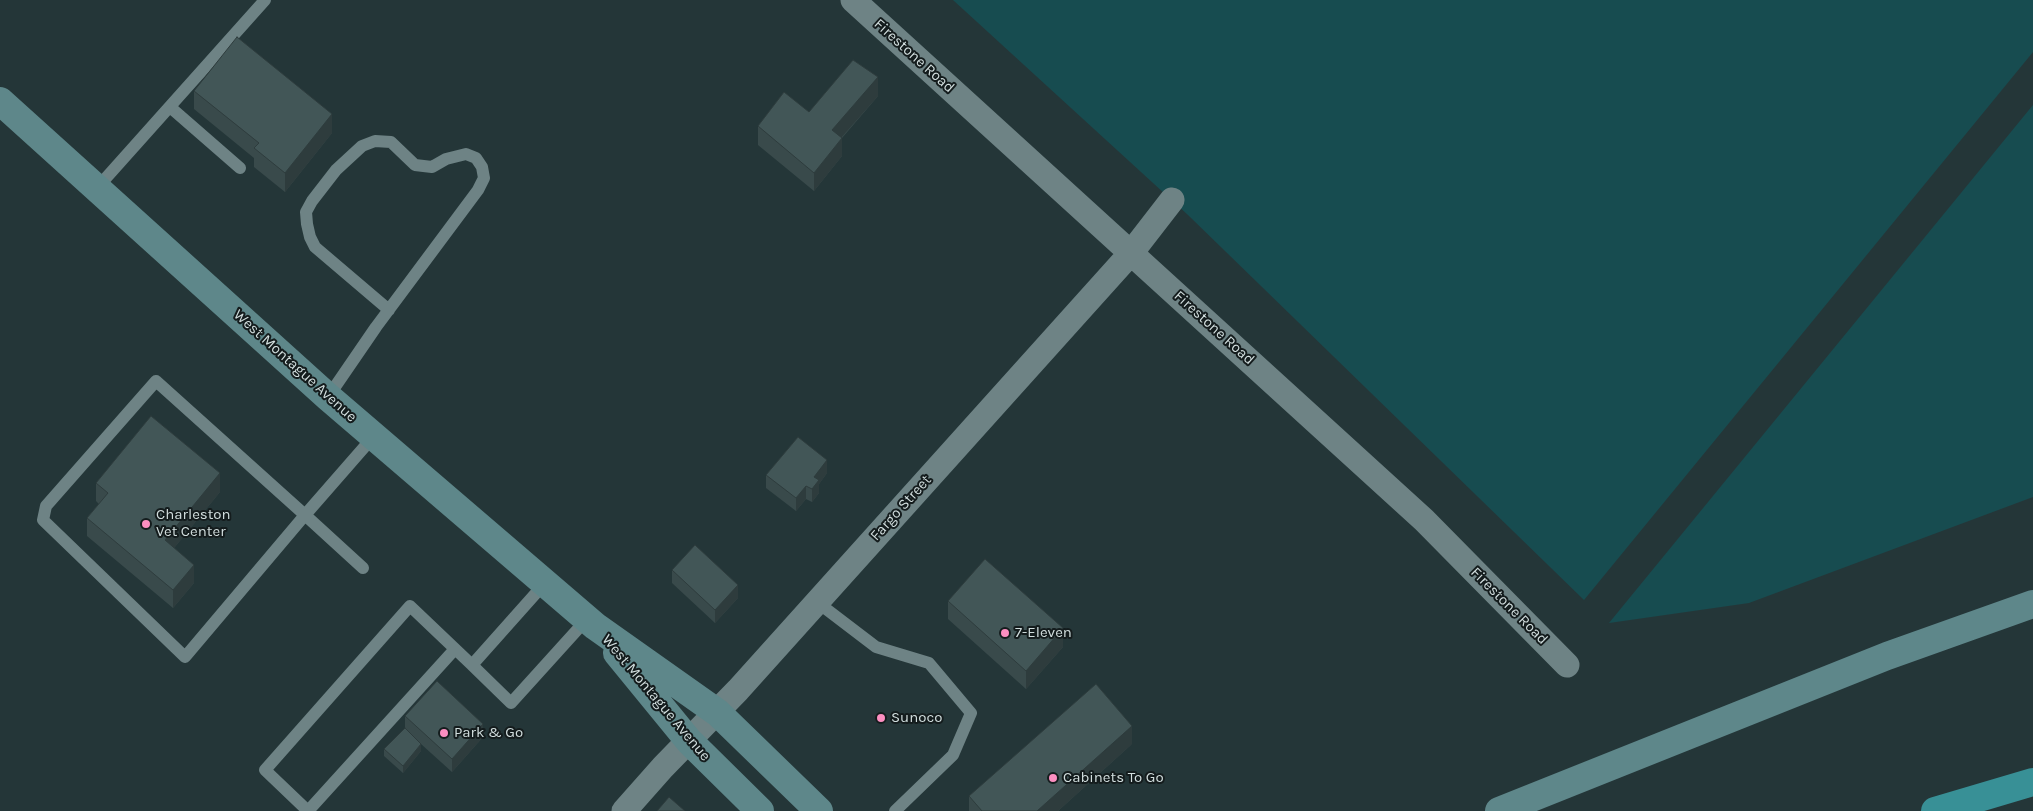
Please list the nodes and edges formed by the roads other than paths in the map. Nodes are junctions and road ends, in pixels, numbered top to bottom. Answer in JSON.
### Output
{"nodes":[{"id":1,"x":266,"y":0,"type":"edge"},
{"id":2,"x":853,"y":0,"type":"edge"},
{"id":3,"x":0,"y":101,"type":"edge"},
{"id":4,"x":170,"y":107,"type":"junction"},
{"id":5,"x":240,"y":168,"type":"dead end"},
{"id":6,"x":97,"y":188,"type":"junction"},
{"id":7,"x":1172,"y":200,"type":"dead end"},
{"id":8,"x":1131,"y":253,"type":"junction"},
{"id":9,"x":389,"y":310,"type":"junction"},
{"id":10,"x":328,"y":398,"type":"junction"},
{"id":11,"x":374,"y":436,"type":"junction"},
{"id":12,"x":305,"y":515,"type":"junction"},
{"id":13,"x":363,"y":568,"type":"dead end"},
{"id":14,"x":545,"y":583,"type":"junction"},
{"id":15,"x":817,"y":602,"type":"junction"},
{"id":16,"x":2033,"y":604,"type":"edge"},
{"id":17,"x":591,"y":622,"type":"junction"},
{"id":18,"x":455,"y":649,"type":"junction"},
{"id":19,"x":472,"y":665,"type":"junction"},
{"id":20,"x":1567,"y":665,"type":"dead end"},
{"id":21,"x":718,"y":713,"type":"junction"},
{"id":22,"x":689,"y":741,"type":"junction"},
{"id":23,"x":2033,"y":782,"type":"edge"},
{"id":24,"x":308,"y":811,"type":"edge"},
{"id":25,"x":624,"y":811,"type":"edge"},
{"id":26,"x":760,"y":811,"type":"edge"},
{"id":27,"x":818,"y":811,"type":"edge"},
{"id":28,"x":895,"y":811,"type":"edge"},
{"id":29,"x":1499,"y":811,"type":"edge"},
{"id":30,"x":1935,"y":811,"type":"edge"}],
"edges":[{"from":1,"to":4,"type":"lane"},
{"from":2,"to":8,"type":"street","name":"Firestone Road"},
{"from":3,"to":6,"type":"main road","name":"West Montague Avenue"},
{"from":4,"to":5,"type":"lane"},
{"from":4,"to":6,"type":"lane"},
{"from":6,"to":10,"type":"main road","name":"West Montague Avenue"},
{"from":7,"to":8,"type":"street","name":"Fargo Street"},
{"from":8,"to":15,"type":"street","name":"Fargo Street"},
{"from":8,"to":20,"type":"street","name":"Firestone Road"},
{"from":9,"to":9,"type":"lane"},
{"from":9,"to":10,"type":"lane"},
{"from":10,"to":11,"type":"main road","name":"West Montague Avenue"},
{"from":11,"to":12,"type":"lane"},
{"from":11,"to":14,"type":"main road","name":"West Montague Avenue"},
{"from":12,"to":12,"type":"lane"},
{"from":12,"to":13,"type":"lane"},
{"from":14,"to":17,"type":"main road","name":"West Montague Avenue"},
{"from":14,"to":19,"type":"lane"},
{"from":15,"to":21,"type":"street","name":"Fargo Street"},
{"from":15,"to":28,"type":"lane"},
{"from":16,"to":29,"type":"main road"},
{"from":17,"to":19,"type":"lane"},
{"from":17,"to":21,"type":"main road","name":"West Montague Avenue"},
{"from":17,"to":22,"type":"main road","name":"West Montague Avenue"},
{"from":18,"to":19,"type":"lane"},
{"from":18,"to":24,"type":"lane"},
{"from":18,"to":24,"type":"lane"},
{"from":21,"to":22,"type":"street","name":"Fargo Street"},
{"from":21,"to":27,"type":"main road","name":"West Montague Avenue"},
{"from":22,"to":25,"type":"street","name":"Fargo Street"},
{"from":22,"to":26,"type":"main road","name":"West Montague Avenue"},
{"from":23,"to":30,"type":"highway"}]}
